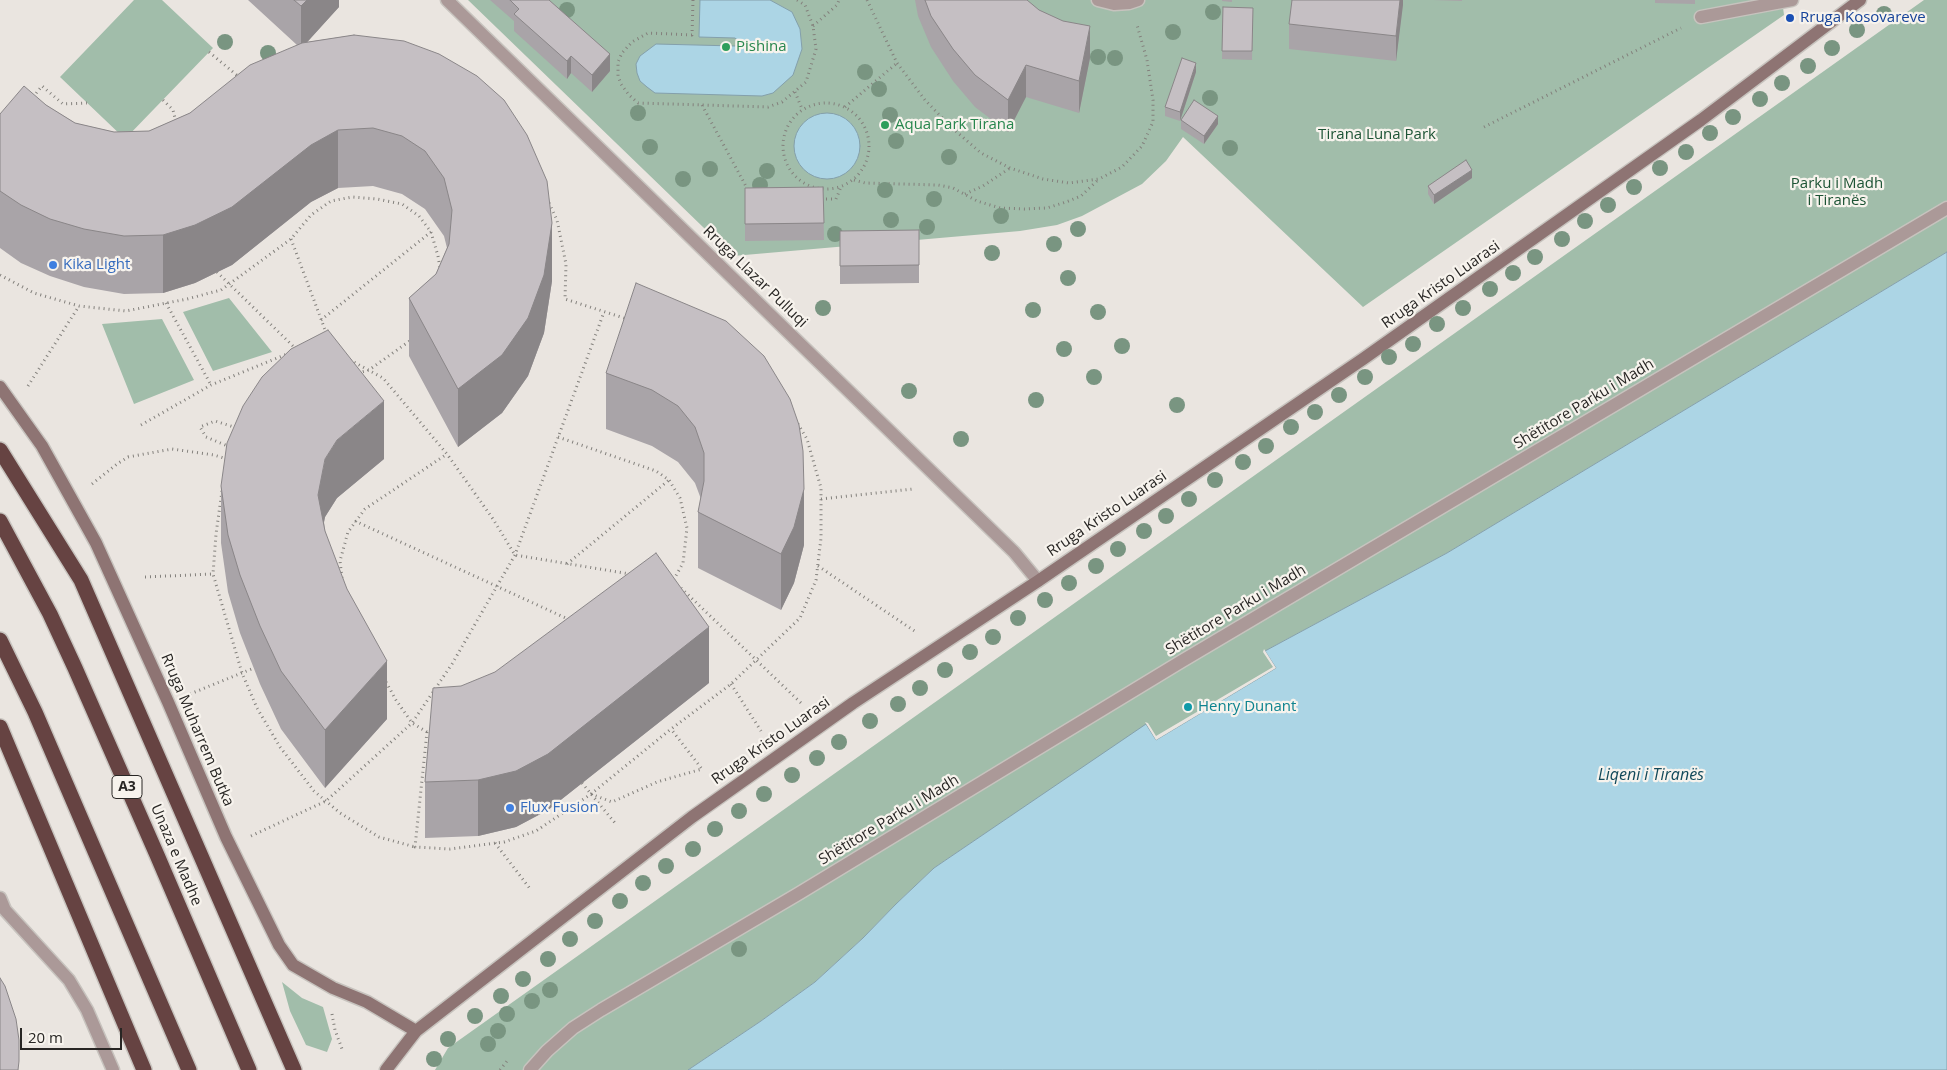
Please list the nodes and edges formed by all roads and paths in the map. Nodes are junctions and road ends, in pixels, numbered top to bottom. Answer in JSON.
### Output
{"nodes":[{"id":1,"x":447,"y":0,"type":"edge"},
{"id":2,"x":693,"y":0,"type":"edge"},
{"id":3,"x":797,"y":0,"type":"edge"},
{"id":4,"x":839,"y":0,"type":"edge"},
{"id":5,"x":867,"y":0,"type":"edge"},
{"id":6,"x":1098,"y":0,"type":"edge"},
{"id":7,"x":1138,"y":0,"type":"edge"},
{"id":8,"x":1792,"y":0,"type":"edge"},
{"id":9,"x":1860,"y":0,"type":"edge"},
{"id":10,"x":1702,"y":17,"type":"joint"},
{"id":11,"x":814,"y":26,"type":"junction"},
{"id":12,"x":1139,"y":30,"type":"dead end"},
{"id":13,"x":209,"y":52,"type":"dead end"},
{"id":14,"x":897,"y":63,"type":"junction"},
{"id":15,"x":237,"y":84,"type":"edge"},
{"id":16,"x":795,"y":92,"type":"junction"},
{"id":17,"x":162,"y":100,"type":"dead end"},
{"id":18,"x":87,"y":102,"type":"dead end"},
{"id":19,"x":27,"y":103,"type":"edge"},
{"id":20,"x":702,"y":105,"type":"junction"},
{"id":21,"x":845,"y":106,"type":"junction"},
{"id":22,"x":802,"y":109,"type":"junction"},
{"id":23,"x":177,"y":127,"type":"edge"},
{"id":24,"x":1484,"y":127,"type":"dead end"},
{"id":25,"x":1010,"y":168,"type":"junction"},
{"id":26,"x":1099,"y":179,"type":"junction"},
{"id":27,"x":853,"y":180,"type":"junction"},
{"id":28,"x":841,"y":186,"type":"junction"},
{"id":29,"x":964,"y":194,"type":"junction"},
{"id":30,"x":751,"y":195,"type":"edge"},
{"id":31,"x":817,"y":198,"type":"edge"},
{"id":32,"x":549,"y":202,"type":"edge"},
{"id":33,"x":1947,"y":208,"type":"edge"},
{"id":34,"x":431,"y":232,"type":"junction"},
{"id":35,"x":291,"y":239,"type":"junction"},
{"id":36,"x":217,"y":272,"type":"dead end"},
{"id":37,"x":440,"y":272,"type":"edge"},
{"id":38,"x":0,"y":275,"type":"edge"},
{"id":39,"x":230,"y":284,"type":"junction"},
{"id":40,"x":166,"y":303,"type":"junction"},
{"id":41,"x":78,"y":306,"type":"junction"},
{"id":42,"x":604,"y":312,"type":"junction"},
{"id":43,"x":321,"y":320,"type":"junction"},
{"id":44,"x":629,"y":320,"type":"edge"},
{"id":45,"x":418,"y":334,"type":"edge"},
{"id":46,"x":331,"y":344,"type":"edge"},
{"id":47,"x":342,"y":356,"type":"edge"},
{"id":48,"x":369,"y":370,"type":"junction"},
{"id":49,"x":350,"y":376,"type":"edge"},
{"id":50,"x":211,"y":385,"type":"junction"},
{"id":51,"x":0,"y":387,"type":"edge"},
{"id":52,"x":24,"y":393,"type":"dead end"},
{"id":53,"x":796,"y":422,"type":"edge"},
{"id":54,"x":141,"y":425,"type":"dead end"},
{"id":55,"x":238,"y":428,"type":"edge"},
{"id":56,"x":558,"y":437,"type":"junction"},
{"id":57,"x":0,"y":450,"type":"edge"},
{"id":58,"x":238,"y":451,"type":"edge"},
{"id":59,"x":447,"y":454,"type":"junction"},
{"id":60,"x":232,"y":461,"type":"edge"},
{"id":61,"x":669,"y":480,"type":"junction"},
{"id":62,"x":90,"y":485,"type":"dead end"},
{"id":63,"x":946,"y":485,"type":"junction"},
{"id":64,"x":224,"y":487,"type":"edge"},
{"id":65,"x":821,"y":499,"type":"junction"},
{"id":66,"x":0,"y":521,"type":"edge"},
{"id":67,"x":355,"y":522,"type":"junction"},
{"id":68,"x":515,"y":555,"type":"junction"},
{"id":69,"x":567,"y":564,"type":"junction"},
{"id":70,"x":818,"y":566,"type":"junction"},
{"id":71,"x":213,"y":574,"type":"junction"},
{"id":72,"x":635,"y":575,"type":"edge"},
{"id":73,"x":145,"y":577,"type":"dead end"},
{"id":74,"x":664,"y":580,"type":"edge"},
{"id":75,"x":674,"y":581,"type":"junction"},
{"id":76,"x":1038,"y":581,"type":"junction"},
{"id":77,"x":343,"y":586,"type":"edge"},
{"id":78,"x":497,"y":586,"type":"junction"},
{"id":79,"x":666,"y":587,"type":"edge"},
{"id":80,"x":576,"y":623,"type":"edge"},
{"id":81,"x":916,"y":632,"type":"dead end"},
{"id":82,"x":0,"y":640,"type":"edge"},
{"id":83,"x":756,"y":659,"type":"junction"},
{"id":84,"x":254,"y":668,"type":"edge"},
{"id":85,"x":242,"y":673,"type":"junction"},
{"id":86,"x":383,"y":676,"type":"edge"},
{"id":87,"x":730,"y":684,"type":"junction"},
{"id":88,"x":190,"y":694,"type":"dead end"},
{"id":89,"x":802,"y":703,"type":"dead end"},
{"id":90,"x":412,"y":723,"type":"junction"},
{"id":91,"x":0,"y":727,"type":"edge"},
{"id":92,"x":671,"y":729,"type":"junction"},
{"id":93,"x":761,"y":731,"type":"dead end"},
{"id":94,"x":427,"y":732,"type":"junction"},
{"id":95,"x":436,"y":732,"type":"edge"},
{"id":96,"x":582,"y":783,"type":"dead end"},
{"id":97,"x":591,"y":794,"type":"junction"},
{"id":98,"x":326,"y":801,"type":"junction"},
{"id":99,"x":615,"y":822,"type":"dead end"},
{"id":100,"x":251,"y":837,"type":"dead end"},
{"id":101,"x":495,"y":843,"type":"junction"},
{"id":102,"x":416,"y":847,"type":"junction"},
{"id":103,"x":531,"y":890,"type":"dead end"},
{"id":104,"x":0,"y":898,"type":"edge"},
{"id":105,"x":332,"y":1010,"type":"dead end"},
{"id":106,"x":416,"y":1031,"type":"junction"},
{"id":107,"x":342,"y":1049,"type":"dead end"},
{"id":108,"x":246,"y":1064,"type":"edge"},
{"id":109,"x":113,"y":1070,"type":"edge"},
{"id":110,"x":144,"y":1070,"type":"edge"},
{"id":111,"x":189,"y":1070,"type":"edge"},
{"id":112,"x":294,"y":1070,"type":"edge"},
{"id":113,"x":386,"y":1070,"type":"edge"},
{"id":114,"x":530,"y":1070,"type":"edge"}],
"edges":[{"from":1,"to":63,"type":"street","name":"Rruga Llazar Pulluqi"},
{"from":2,"to":20,"type":"path"},
{"from":3,"to":11,"type":"path"},
{"from":4,"to":11,"type":"path"},
{"from":5,"to":14,"type":"path"},
{"from":6,"to":7,"type":"street"},
{"from":8,"to":10,"type":"street"},
{"from":9,"to":76,"type":"main road","name":"Rruga Kristo Luarasi"},
{"from":10,"to":24,"type":"path"},
{"from":11,"to":16,"type":"path"},
{"from":12,"to":26,"type":"path"},
{"from":13,"to":15,"type":"path"},
{"from":14,"to":21,"type":"path"},
{"from":14,"to":25,"type":"path"},
{"from":16,"to":20,"type":"path"},
{"from":16,"to":22,"type":"path"},
{"from":17,"to":23,"type":"path"},
{"from":18,"to":19,"type":"path"},
{"from":20,"to":30,"type":"path"},
{"from":21,"to":22,"type":"path"},
{"from":21,"to":27,"type":"path"},
{"from":22,"to":28,"type":"path"},
{"from":25,"to":26,"type":"path"},
{"from":25,"to":29,"type":"path"},
{"from":26,"to":29,"type":"path"},
{"from":27,"to":28,"type":"path"},
{"from":27,"to":29,"type":"path"},
{"from":28,"to":31,"type":"path"},
{"from":32,"to":42,"type":"path"},
{"from":33,"to":114,"type":"street","name":"Shëtitore Parku i Madh"},
{"from":34,"to":35,"type":"path"},
{"from":34,"to":37,"type":"path"},
{"from":34,"to":43,"type":"path"},
{"from":35,"to":39,"type":"path"},
{"from":35,"to":43,"type":"path"},
{"from":36,"to":39,"type":"path"},
{"from":38,"to":41,"type":"path"},
{"from":39,"to":40,"type":"path"},
{"from":39,"to":50,"type":"path"},
{"from":40,"to":41,"type":"path"},
{"from":40,"to":50,"type":"path"},
{"from":41,"to":52,"type":"path"},
{"from":42,"to":44,"type":"path"},
{"from":42,"to":56,"type":"path"},
{"from":43,"to":46,"type":"path"},
{"from":45,"to":48,"type":"path"},
{"from":47,"to":48,"type":"path"},
{"from":48,"to":49,"type":"path"},
{"from":48,"to":59,"type":"path"},
{"from":50,"to":54,"type":"path"},
{"from":51,"to":106,"type":"main road","name":"Rruga Muharrem Butka"},
{"from":53,"to":65,"type":"path"},
{"from":55,"to":58,"type":"path"},
{"from":56,"to":61,"type":"path"},
{"from":56,"to":68,"type":"path"},
{"from":57,"to":112,"type":"highway"},
{"from":59,"to":67,"type":"path"},
{"from":59,"to":68,"type":"path"},
{"from":60,"to":62,"type":"path"},
{"from":61,"to":69,"type":"path"},
{"from":61,"to":75,"type":"path"},
{"from":63,"to":65,"type":"path"},
{"from":63,"to":76,"type":"street","name":"Rruga Llazar Pulluqi"},
{"from":64,"to":71,"type":"path"},
{"from":65,"to":70,"type":"path"},
{"from":66,"to":108,"type":"highway","name":"Unaza e Madhe","number":"A3"},
{"from":67,"to":77,"type":"path"},
{"from":67,"to":78,"type":"path"},
{"from":68,"to":69,"type":"path"},
{"from":68,"to":78,"type":"path"},
{"from":69,"to":72,"type":"path"},
{"from":70,"to":81,"type":"path"},
{"from":70,"to":83,"type":"path"},
{"from":71,"to":73,"type":"path"},
{"from":71,"to":85,"type":"path"},
{"from":74,"to":75,"type":"path"},
{"from":75,"to":79,"type":"path"},
{"from":75,"to":83,"type":"path"},
{"from":76,"to":106,"type":"main road","name":"Rruga Kristo Luarasi"},
{"from":78,"to":80,"type":"path"},
{"from":78,"to":90,"type":"path"},
{"from":82,"to":111,"type":"highway"},
{"from":83,"to":87,"type":"path"},
{"from":83,"to":89,"type":"path"},
{"from":84,"to":85,"type":"path"},
{"from":85,"to":88,"type":"path"},
{"from":85,"to":98,"type":"path"},
{"from":86,"to":90,"type":"path"},
{"from":87,"to":92,"type":"path"},
{"from":87,"to":93,"type":"path"},
{"from":90,"to":94,"type":"path"},
{"from":90,"to":98,"type":"path"},
{"from":91,"to":110,"type":"highway"},
{"from":92,"to":97,"type":"path"},
{"from":92,"to":97,"type":"path"},
{"from":94,"to":95,"type":"path"},
{"from":94,"to":102,"type":"path"},
{"from":96,"to":97,"type":"path"},
{"from":97,"to":99,"type":"path"},
{"from":97,"to":101,"type":"path"},
{"from":98,"to":100,"type":"path"},
{"from":98,"to":102,"type":"path"},
{"from":101,"to":102,"type":"path"},
{"from":101,"to":103,"type":"path"},
{"from":104,"to":109,"type":"street"},
{"from":105,"to":107,"type":"path"},
{"from":106,"to":113,"type":"main road","name":"Rruga Kristo Luarasi"}]}
